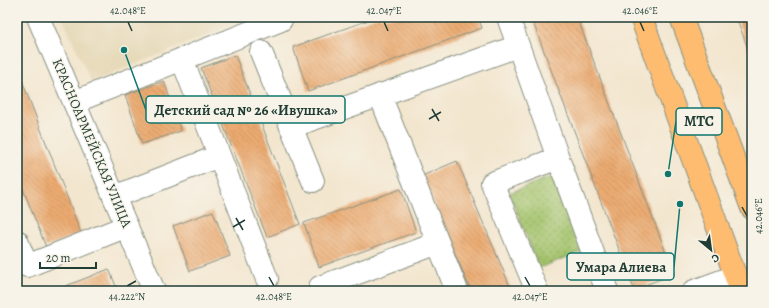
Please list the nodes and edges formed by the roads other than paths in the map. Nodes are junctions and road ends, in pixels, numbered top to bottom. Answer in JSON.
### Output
{"nodes":[{"id":1,"x":38,"y":17,"type":"edge"},
{"id":2,"x":508,"y":17,"type":"edge"},
{"id":3,"x":641,"y":17,"type":"edge"},
{"id":4,"x":681,"y":17,"type":"edge"},
{"id":5,"x":281,"y":20,"type":"dead end"},
{"id":6,"x":518,"y":46,"type":"junction"},
{"id":7,"x":261,"y":52,"type":"dead end"},
{"id":8,"x":182,"y":59,"type":"junction"},
{"id":9,"x":380,"y":95,"type":"junction"},
{"id":10,"x":74,"y":102,"type":"junction"},
{"id":11,"x":291,"y":127,"type":"junction"},
{"id":12,"x":219,"y":156,"type":"junction"},
{"id":13,"x":558,"y":158,"type":"junction"},
{"id":14,"x":313,"y":181,"type":"dead end"},
{"id":15,"x":114,"y":197,"type":"junction"},
{"id":16,"x":752,"y":208,"type":"edge"},
{"id":17,"x":127,"y":226,"type":"junction"},
{"id":18,"x":17,"y":241,"type":"edge"},
{"id":19,"x":438,"y":243,"type":"junction"},
{"id":20,"x":266,"y":279,"type":"dead end"},
{"id":21,"x":738,"y":283,"type":"edge"},
{"id":22,"x":320,"y":287,"type":"dead end"},
{"id":23,"x":154,"y":291,"type":"edge"},
{"id":24,"x":457,"y":291,"type":"edge"},
{"id":25,"x":537,"y":291,"type":"edge"},
{"id":26,"x":607,"y":291,"type":"edge"},
{"id":27,"x":694,"y":291,"type":"edge"}],
"edges":[{"from":1,"to":10,"type":"street","name":"КРАСНОАРМЕЙСКАЯ УЛИЦА"},
{"from":2,"to":6,"type":"street"},
{"from":3,"to":21,"type":"main road"},
{"from":4,"to":16,"type":"main road"},
{"from":5,"to":8,"type":"street"},
{"from":6,"to":9,"type":"street"},
{"from":6,"to":13,"type":"street"},
{"from":7,"to":11,"type":"street"},
{"from":8,"to":10,"type":"street"},
{"from":8,"to":12,"type":"street"},
{"from":9,"to":11,"type":"street"},
{"from":9,"to":19,"type":"street"},
{"from":10,"to":15,"type":"street","name":"КРАСНОАРМЕЙСКАЯ УЛИЦА"},
{"from":11,"to":14,"type":"street"},
{"from":12,"to":15,"type":"street"},
{"from":12,"to":20,"type":"street"},
{"from":13,"to":25,"type":"street"},
{"from":13,"to":26,"type":"street"},
{"from":15,"to":17,"type":"street","name":"КРАСНОАРМЕЙСКАЯ УЛИЦА"},
{"from":17,"to":18,"type":"street"},
{"from":17,"to":23,"type":"street","name":"КРАСНОАРМЕЙСКАЯ УЛИЦА"},
{"from":19,"to":22,"type":"street"},
{"from":19,"to":24,"type":"street"},
{"from":21,"to":27,"type":"street"}]}
